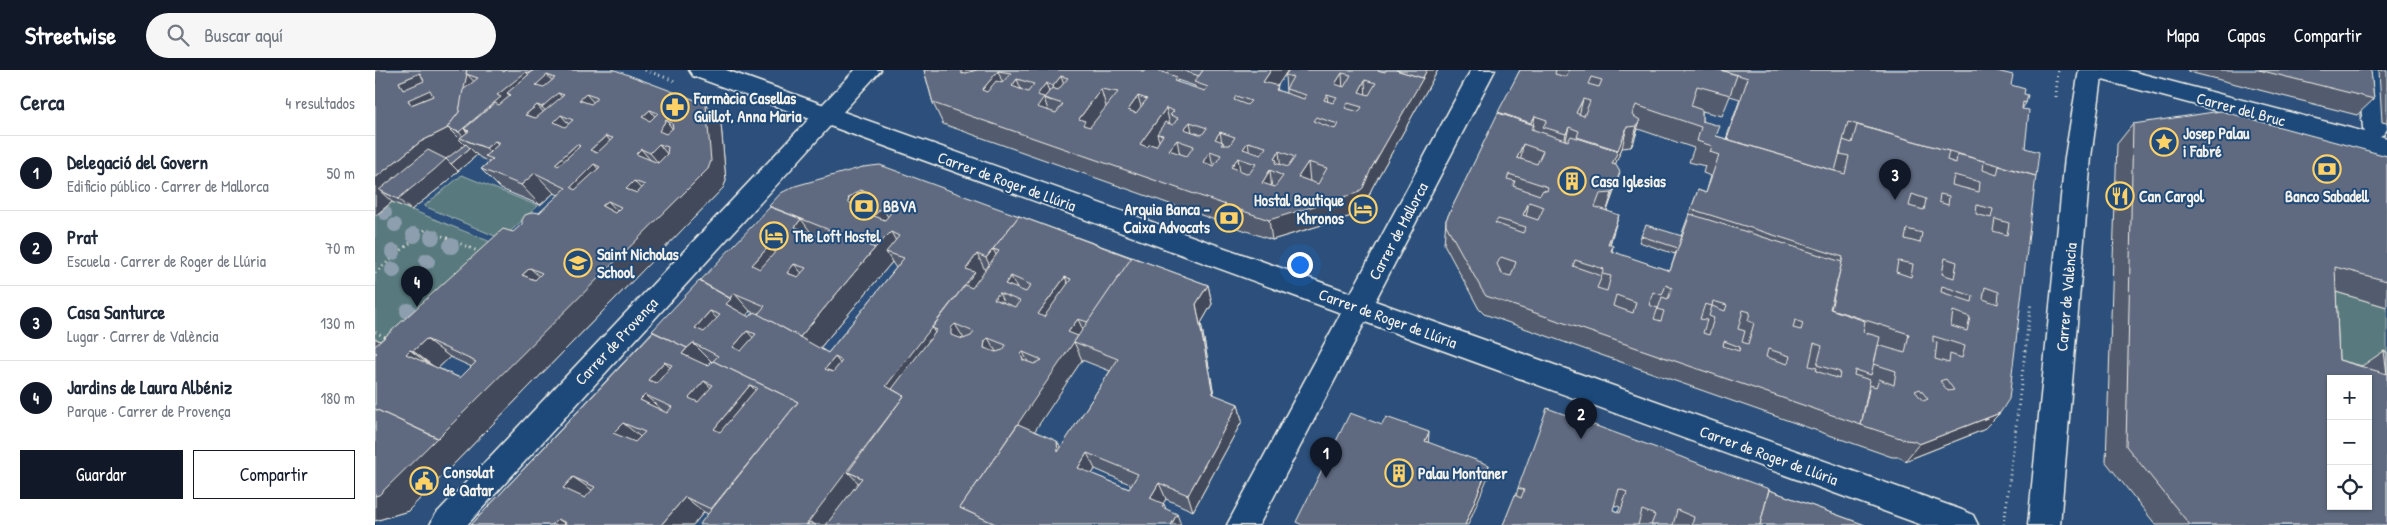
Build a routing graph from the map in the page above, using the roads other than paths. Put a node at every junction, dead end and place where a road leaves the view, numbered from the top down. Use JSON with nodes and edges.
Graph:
{"nodes":[{"id":1,"x":701,"y":70,"type":"edge"},
{"id":2,"x":869,"y":70,"type":"edge"},
{"id":3,"x":1483,"y":70,"type":"edge"},
{"id":4,"x":2091,"y":70,"type":"edge"},
{"id":5,"x":2095,"y":70,"type":"edge"},
{"id":6,"x":2371,"y":70,"type":"edge"},
{"id":7,"x":825,"y":115,"type":"junction"},
{"id":8,"x":2381,"y":137,"type":"edge"},
{"id":9,"x":1357,"y":307,"type":"junction"},
{"id":10,"x":446,"y":525,"type":"edge"},
{"id":11,"x":1243,"y":525,"type":"edge"},
{"id":12,"x":1962,"y":525,"type":"edge"},
{"id":13,"x":2045,"y":525,"type":"edge"}],
"edges":[{"from":1,"to":7,"type":"main road","name":"Carrer de Roger de Llúria"},
{"from":2,"to":7,"type":"main road","name":"Carrer de Provença"},
{"from":3,"to":9,"type":"main road","name":"Carrer de Mallorca"},
{"from":4,"to":13,"type":"main road","name":"Carrer de València"},
{"from":5,"to":8,"type":"main road","name":"Carrer del Bruc"},
{"from":6,"to":8,"type":"main road"},
{"from":7,"to":9,"type":"main road","name":"Carrer de Roger de Llúria"},
{"from":7,"to":10,"type":"main road","name":"Carrer de Provença"},
{"from":9,"to":11,"type":"main road","name":"Carrer de Mallorca"},
{"from":9,"to":12,"type":"main road","name":"Carrer de Roger de Llúria"}]}
